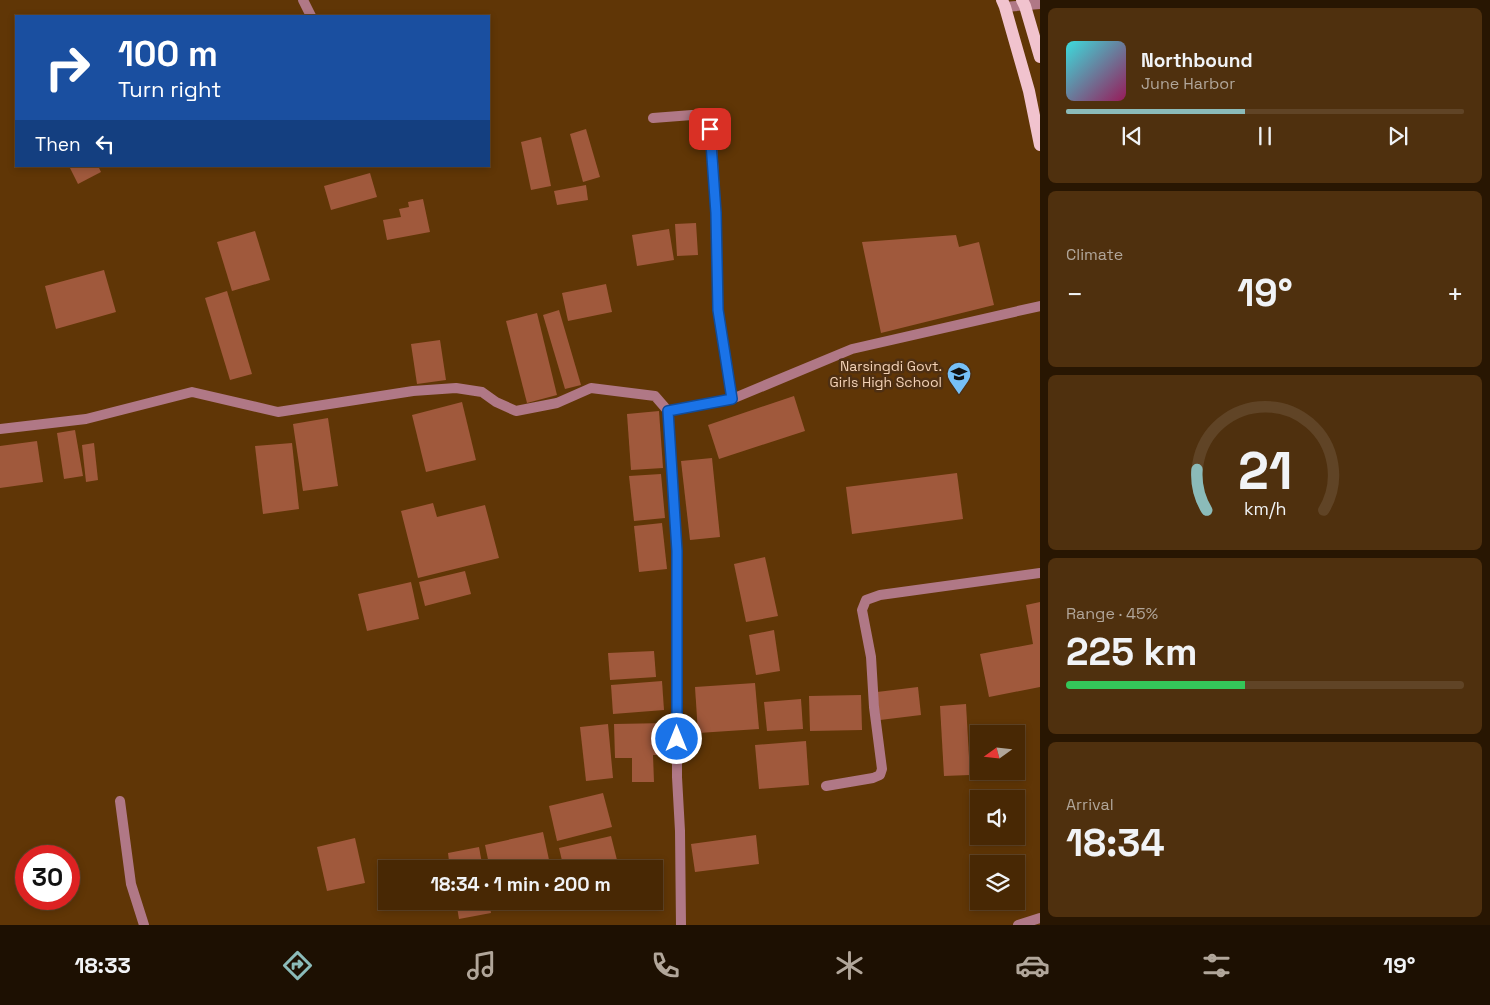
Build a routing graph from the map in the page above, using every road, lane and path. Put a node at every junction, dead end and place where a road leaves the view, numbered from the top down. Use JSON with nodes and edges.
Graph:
{"nodes":[{"id":1,"x":303,"y":0,"type":"edge"},
{"id":2,"x":1023,"y":3,"type":"edge"},
{"id":3,"x":1004,"y":4,"type":"edge"},
{"id":4,"x":1040,"y":4,"type":"edge"},
{"id":5,"x":310,"y":15,"type":"edge"},
{"id":6,"x":1040,"y":57,"type":"edge"},
{"id":7,"x":653,"y":118,"type":"dead end"},
{"id":8,"x":1040,"y":146,"type":"edge"},
{"id":9,"x":1040,"y":306,"type":"edge"},
{"id":10,"x":732,"y":399,"type":"junction"},
{"id":11,"x":668,"y":411,"type":"junction"},
{"id":12,"x":0,"y":429,"type":"edge"},
{"id":13,"x":1040,"y":573,"type":"edge"},
{"id":14,"x":826,"y":786,"type":"dead end"},
{"id":15,"x":120,"y":801,"type":"dead end"},
{"id":16,"x":1040,"y":918,"type":"edge"},
{"id":17,"x":144,"y":925,"type":"edge"},
{"id":18,"x":681,"y":925,"type":"edge"},
{"id":19,"x":1018,"y":925,"type":"edge"}],
"edges":[{"from":1,"to":5,"type":"street"},
{"from":2,"to":3,"type":"street"},
{"from":2,"to":4,"type":"street"},
{"from":2,"to":6,"type":"main road"},
{"from":3,"to":8,"type":"main road"},
{"from":7,"to":10,"type":"street"},
{"from":9,"to":10,"type":"street"},
{"from":10,"to":11,"type":"street"},
{"from":11,"to":12,"type":"street"},
{"from":11,"to":18,"type":"street"},
{"from":13,"to":14,"type":"street"},
{"from":15,"to":17,"type":"street"},
{"from":16,"to":19,"type":"street"}]}
